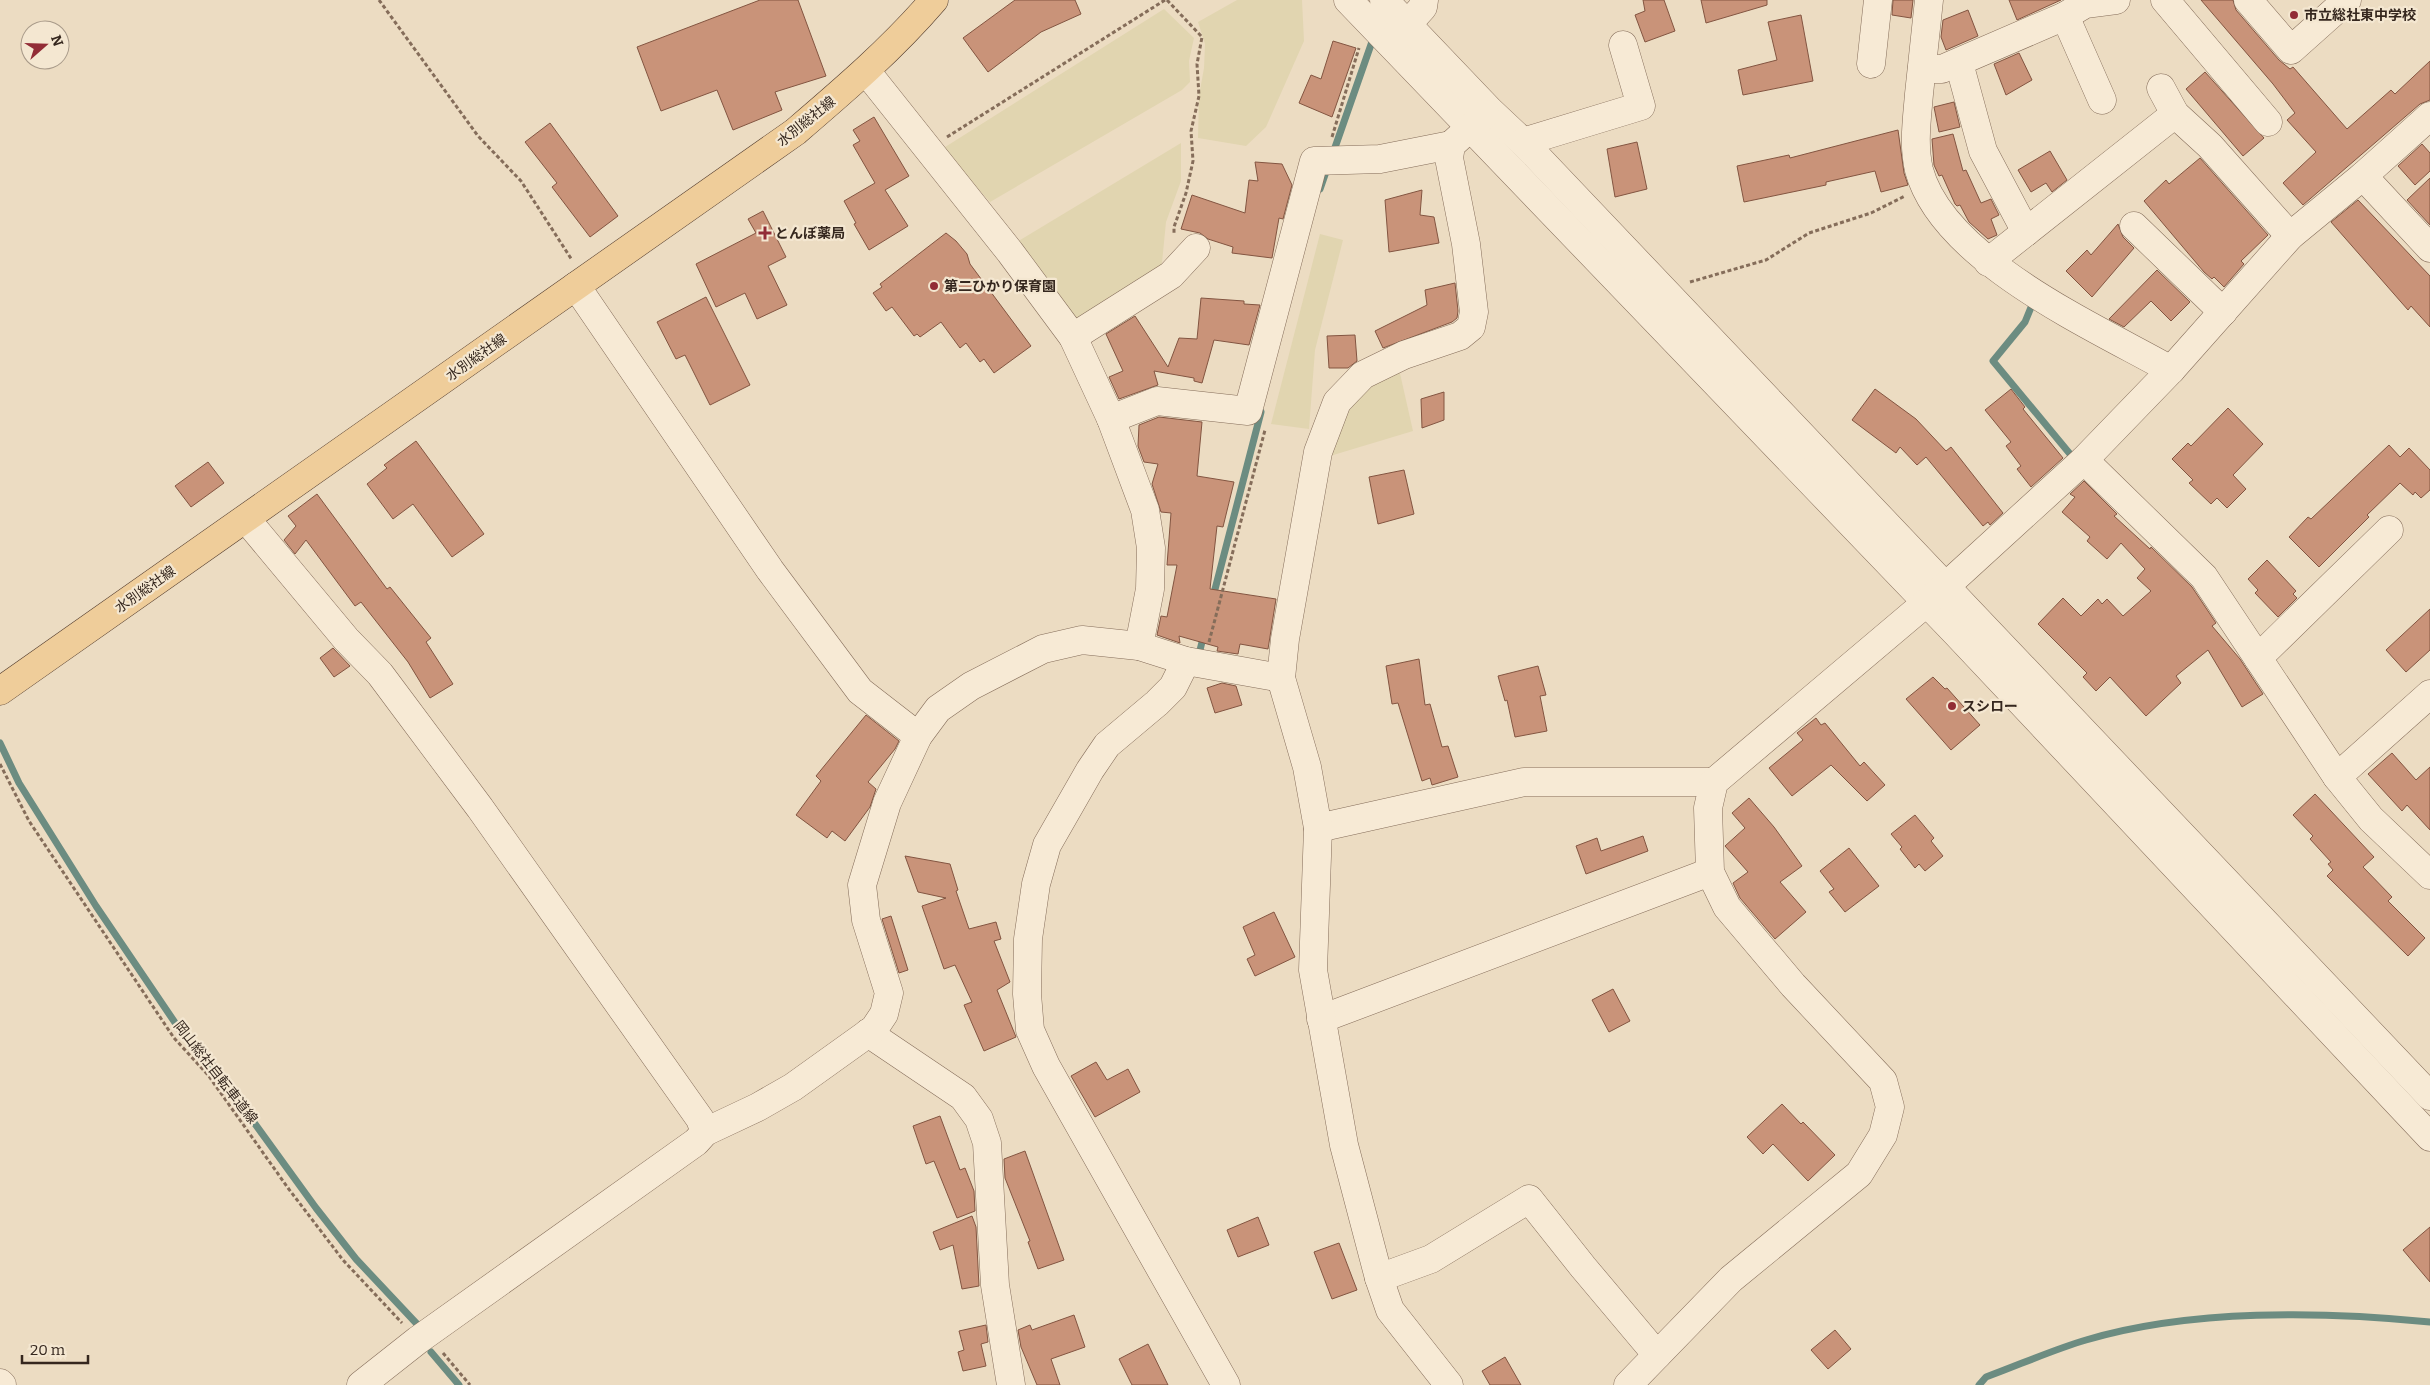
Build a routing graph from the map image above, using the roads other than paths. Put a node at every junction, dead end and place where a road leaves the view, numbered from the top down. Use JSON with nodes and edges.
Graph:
{"nodes":[{"id":1,"x":934,"y":0,"type":"edge"},
{"id":2,"x":1348,"y":0,"type":"edge"},
{"id":3,"x":1424,"y":0,"type":"edge"},
{"id":4,"x":1878,"y":0,"type":"edge"},
{"id":5,"x":1929,"y":0,"type":"edge"},
{"id":6,"x":2116,"y":0,"type":"edge"},
{"id":7,"x":2165,"y":0,"type":"edge"},
{"id":8,"x":2248,"y":0,"type":"edge"},
{"id":9,"x":2347,"y":0,"type":"edge"},
{"id":10,"x":915,"y":10,"type":"edge"},
{"id":11,"x":2065,"y":16,"type":"junction"},
{"id":12,"x":1384,"y":25,"type":"edge"},
{"id":13,"x":1622,"y":45,"type":"dead end"},
{"id":14,"x":1959,"y":63,"type":"junction"},
{"id":15,"x":1871,"y":64,"type":"dead end"},
{"id":16,"x":1922,"y":69,"type":"junction"},
{"id":17,"x":866,"y":71,"type":"junction"},
{"id":18,"x":2161,"y":88,"type":"dead end"},
{"id":19,"x":2102,"y":100,"type":"dead end"},
{"id":20,"x":2175,"y":114,"type":"junction"},
{"id":21,"x":2430,"y":116,"type":"edge"},
{"id":22,"x":1480,"y":118,"type":"junction"},
{"id":23,"x":2268,"y":122,"type":"dead end"},
{"id":24,"x":1523,"y":142,"type":"junction"},
{"id":25,"x":1451,"y":145,"type":"junction"},
{"id":26,"x":2363,"y":176,"type":"junction"},
{"id":27,"x":2134,"y":226,"type":"dead end"},
{"id":28,"x":2026,"y":232,"type":"junction"},
{"id":29,"x":2290,"y":236,"type":"junction"},
{"id":30,"x":1184,"y":242,"type":"road end"},
{"id":31,"x":2430,"y":248,"type":"edge"},
{"id":32,"x":1988,"y":262,"type":"junction"},
{"id":33,"x":580,"y":283,"type":"junction"},
{"id":34,"x":2223,"y":312,"type":"junction"},
{"id":35,"x":1073,"y":337,"type":"junction"},
{"id":36,"x":2171,"y":370,"type":"junction"},
{"id":37,"x":1111,"y":419,"type":"junction"},
{"id":38,"x":2081,"y":463,"type":"junction"},
{"id":39,"x":246,"y":519,"type":"junction"},
{"id":40,"x":2389,"y":530,"type":"dead end"},
{"id":41,"x":1936,"y":594,"type":"junction"},
{"id":42,"x":1139,"y":646,"type":"junction"},
{"id":43,"x":2263,"y":653,"type":"junction"},
{"id":44,"x":1193,"y":662,"type":"junction"},
{"id":45,"x":1281,"y":678,"type":"junction"},
{"id":46,"x":0,"y":691,"type":"edge"},
{"id":47,"x":2430,"y":694,"type":"edge"},
{"id":48,"x":918,"y":736,"type":"junction"},
{"id":49,"x":2337,"y":777,"type":"junction"},
{"id":50,"x":1714,"y":782,"type":"junction"},
{"id":51,"x":1318,"y":828,"type":"junction"},
{"id":52,"x":1710,"y":872,"type":"junction"},
{"id":53,"x":2430,"y":875,"type":"edge"},
{"id":54,"x":1321,"y":1020,"type":"junction"},
{"id":55,"x":868,"y":1033,"type":"junction"},
{"id":56,"x":2430,"y":1096,"type":"edge"},
{"id":57,"x":705,"y":1132,"type":"junction"},
{"id":58,"x":2430,"y":1137,"type":"edge"},
{"id":59,"x":1379,"y":1278,"type":"junction"},
{"id":60,"x":1657,"y":1355,"type":"junction"},
{"id":61,"x":1639,"y":1382,"type":"edge"},
{"id":62,"x":361,"y":1385,"type":"edge"},
{"id":63,"x":1011,"y":1385,"type":"edge"},
{"id":64,"x":1226,"y":1385,"type":"edge"},
{"id":65,"x":1449,"y":1385,"type":"edge"}],
"edges":[{"from":1,"to":10,"type":"main road","name":"水別総社線"},
{"from":2,"to":12,"type":"street"},
{"from":3,"to":12,"type":"street"},
{"from":4,"to":15,"type":"street"},
{"from":5,"to":16,"type":"street"},
{"from":6,"to":11,"type":"street"},
{"from":7,"to":23,"type":"street"},
{"from":8,"to":9,"type":"street"},
{"from":10,"to":17,"type":"main road","name":"水別総社線"},
{"from":11,"to":14,"type":"street"},
{"from":11,"to":19,"type":"street"},
{"from":12,"to":22,"type":"street"},
{"from":13,"to":24,"type":"street"},
{"from":14,"to":16,"type":"street"},
{"from":14,"to":28,"type":"street"},
{"from":16,"to":32,"type":"street"},
{"from":17,"to":33,"type":"main road","name":"水別総社線"},
{"from":17,"to":35,"type":"street"},
{"from":18,"to":20,"type":"street"},
{"from":20,"to":28,"type":"street"},
{"from":20,"to":29,"type":"street"},
{"from":21,"to":26,"type":"street"},
{"from":22,"to":24,"type":"street"},
{"from":22,"to":25,"type":"street"},
{"from":22,"to":41,"type":"street"},
{"from":24,"to":41,"type":"street"},
{"from":25,"to":37,"type":"street"},
{"from":25,"to":45,"type":"street"},
{"from":26,"to":29,"type":"street"},
{"from":26,"to":31,"type":"street"},
{"from":27,"to":34,"type":"street"},
{"from":28,"to":32,"type":"street"},
{"from":29,"to":34,"type":"street"},
{"from":30,"to":35,"type":"street"},
{"from":32,"to":36,"type":"street"},
{"from":33,"to":39,"type":"main road","name":"水別総社線"},
{"from":33,"to":48,"type":"street"},
{"from":34,"to":36,"type":"street"},
{"from":35,"to":37,"type":"street"},
{"from":36,"to":38,"type":"street"},
{"from":37,"to":42,"type":"street"},
{"from":38,"to":41,"type":"street"},
{"from":38,"to":43,"type":"street"},
{"from":39,"to":46,"type":"main road","name":"水別総社線"},
{"from":39,"to":57,"type":"street"},
{"from":40,"to":43,"type":"street"},
{"from":41,"to":50,"type":"street"},
{"from":41,"to":56,"type":"street"},
{"from":41,"to":58,"type":"street"},
{"from":42,"to":44,"type":"street"},
{"from":42,"to":48,"type":"street"},
{"from":43,"to":49,"type":"street"},
{"from":44,"to":45,"type":"street"},
{"from":44,"to":64,"type":"street"},
{"from":45,"to":51,"type":"street"},
{"from":47,"to":49,"type":"street"},
{"from":48,"to":55,"type":"street"},
{"from":49,"to":53,"type":"street"},
{"from":50,"to":51,"type":"street"},
{"from":50,"to":52,"type":"street"},
{"from":51,"to":54,"type":"street"},
{"from":52,"to":54,"type":"street"},
{"from":52,"to":60,"type":"street"},
{"from":54,"to":59,"type":"street"},
{"from":55,"to":57,"type":"street"},
{"from":55,"to":63,"type":"street"},
{"from":57,"to":62,"type":"street"},
{"from":59,"to":60,"type":"street"},
{"from":59,"to":65,"type":"street"},
{"from":60,"to":61,"type":"street"}]}
